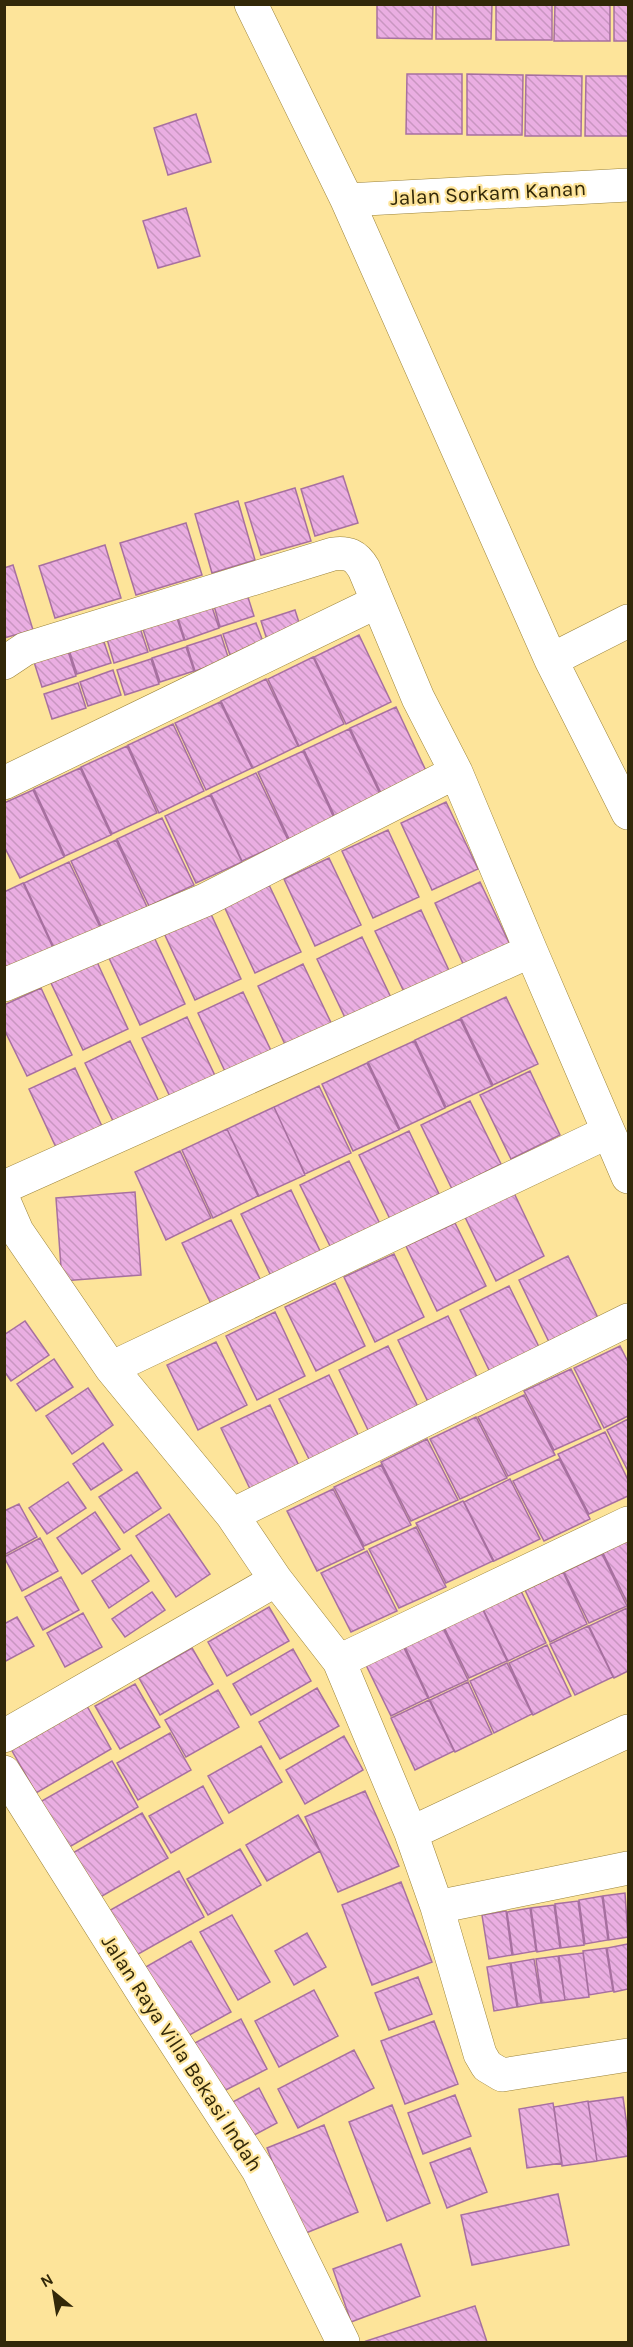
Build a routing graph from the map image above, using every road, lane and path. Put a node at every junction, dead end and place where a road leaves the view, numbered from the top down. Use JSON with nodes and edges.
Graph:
{"nodes":[{"id":1,"x":251,"y":4,"type":"edge"},
{"id":2,"x":628,"y":185,"type":"edge"},
{"id":3,"x":347,"y":200,"type":"junction"},
{"id":4,"x":377,"y":602,"type":"junction"},
{"id":5,"x":628,"y":621,"type":"edge"},
{"id":6,"x":551,"y":660,"type":"junction"},
{"id":7,"x":4,"y":663,"type":"edge"},
{"id":8,"x":456,"y":772,"type":"junction"},
{"id":9,"x":4,"y":783,"type":"edge"},
{"id":10,"x":628,"y":813,"type":"edge"},
{"id":11,"x":531,"y":951,"type":"junction"},
{"id":12,"x":4,"y":985,"type":"edge"},
{"id":13,"x":608,"y":1132,"type":"junction"},
{"id":14,"x":628,"y":1177,"type":"edge"},
{"id":15,"x":4,"y":1187,"type":"edge"},
{"id":16,"x":4,"y":1201,"type":"edge"},
{"id":17,"x":628,"y":1320,"type":"edge"},
{"id":18,"x":111,"y":1368,"type":"junction"},
{"id":19,"x":232,"y":1515,"type":"junction"},
{"id":20,"x":628,"y":1523,"type":"edge"},
{"id":21,"x":276,"y":1580,"type":"junction"},
{"id":22,"x":339,"y":1662,"type":"junction"},
{"id":23,"x":628,"y":1731,"type":"edge"},
{"id":24,"x":4,"y":1736,"type":"edge"},
{"id":25,"x":4,"y":1772,"type":"edge"},
{"id":26,"x":411,"y":1833,"type":"junction"},
{"id":27,"x":628,"y":1868,"type":"edge"},
{"id":28,"x":437,"y":1907,"type":"junction"},
{"id":29,"x":628,"y":2055,"type":"edge"},
{"id":30,"x":343,"y":2343,"type":"edge"}],
"edges":[{"from":1,"to":3,"type":"street"},
{"from":2,"to":3,"type":"street","name":"Jalan Sorkam Kanan"},
{"from":3,"to":6,"type":"street"},
{"from":4,"to":7,"type":"street"},
{"from":4,"to":8,"type":"street"},
{"from":4,"to":9,"type":"street"},
{"from":5,"to":6,"type":"street"},
{"from":6,"to":10,"type":"street"},
{"from":8,"to":11,"type":"street"},
{"from":8,"to":12,"type":"street"},
{"from":11,"to":13,"type":"street"},
{"from":11,"to":15,"type":"street"},
{"from":13,"to":14,"type":"street"},
{"from":13,"to":18,"type":"street"},
{"from":16,"to":18,"type":"street"},
{"from":17,"to":19,"type":"street"},
{"from":18,"to":19,"type":"street"},
{"from":19,"to":21,"type":"street"},
{"from":20,"to":22,"type":"street"},
{"from":21,"to":22,"type":"street"},
{"from":21,"to":24,"type":"street"},
{"from":22,"to":26,"type":"street"},
{"from":23,"to":26,"type":"street"},
{"from":25,"to":30,"type":"street","name":"Jalan Raya Villa Bekasi Indah"},
{"from":26,"to":28,"type":"street"},
{"from":27,"to":28,"type":"street"},
{"from":28,"to":29,"type":"street"}]}
